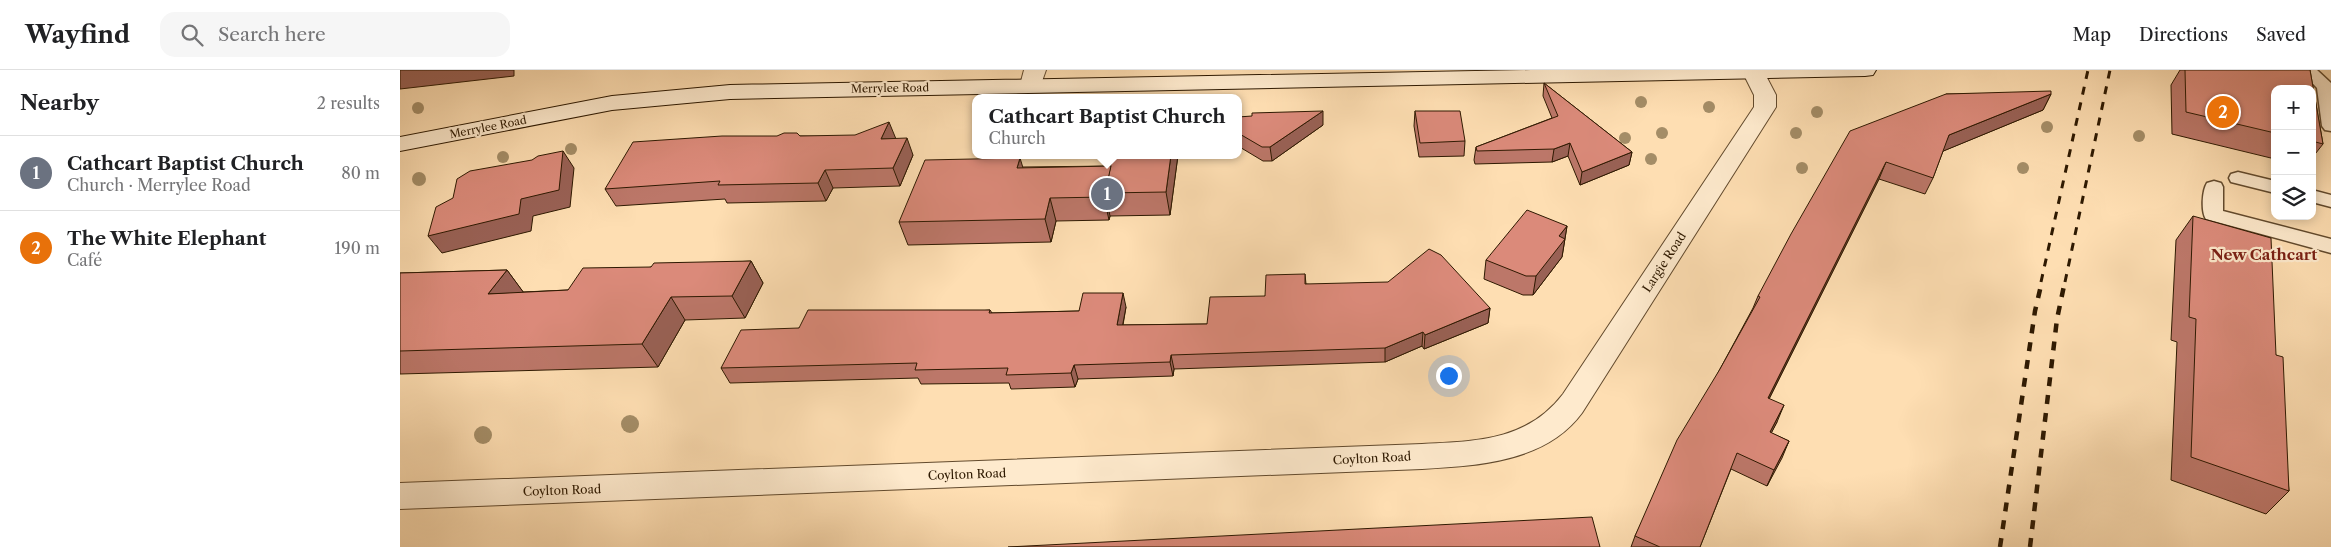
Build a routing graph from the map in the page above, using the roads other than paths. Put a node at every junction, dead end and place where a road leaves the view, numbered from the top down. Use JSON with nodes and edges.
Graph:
{"nodes":[{"id":1,"x":1834,"y":70,"type":"edge"},
{"id":2,"x":1865,"y":70,"type":"edge"},
{"id":3,"x":2308,"y":70,"type":"edge"},
{"id":4,"x":1754,"y":73,"type":"junction"},
{"id":5,"x":1033,"y":78,"type":"edge"},
{"id":6,"x":2331,"y":126,"type":"edge"},
{"id":7,"x":400,"y":144,"type":"edge"},
{"id":8,"x":2238,"y":178,"type":"dead end"},
{"id":9,"x":2271,"y":186,"type":"edge"},
{"id":10,"x":2214,"y":187,"type":"dead end"},
{"id":11,"x":2316,"y":197,"type":"edge"},
{"id":12,"x":2331,"y":200,"type":"edge"},
{"id":13,"x":2331,"y":246,"type":"edge"},
{"id":14,"x":1532,"y":438,"type":"joint"},
{"id":15,"x":400,"y":496,"type":"edge"}],
"edges":[{"from":1,"to":2,"type":"main road","name":"Merrylee Road"},
{"from":1,"to":4,"type":"main road","name":"Merrylee Road"},
{"from":3,"to":6,"type":"lane"},
{"from":4,"to":5,"type":"main road","name":"Merrylee Road"},
{"from":4,"to":14,"type":"main road","name":"Largie Road"},
{"from":5,"to":7,"type":"main road","name":"Merrylee Road"},
{"from":8,"to":9,"type":"lane"},
{"from":10,"to":13,"type":"lane"},
{"from":11,"to":12,"type":"lane"},
{"from":14,"to":15,"type":"main road","name":"Coylton Road"}]}
